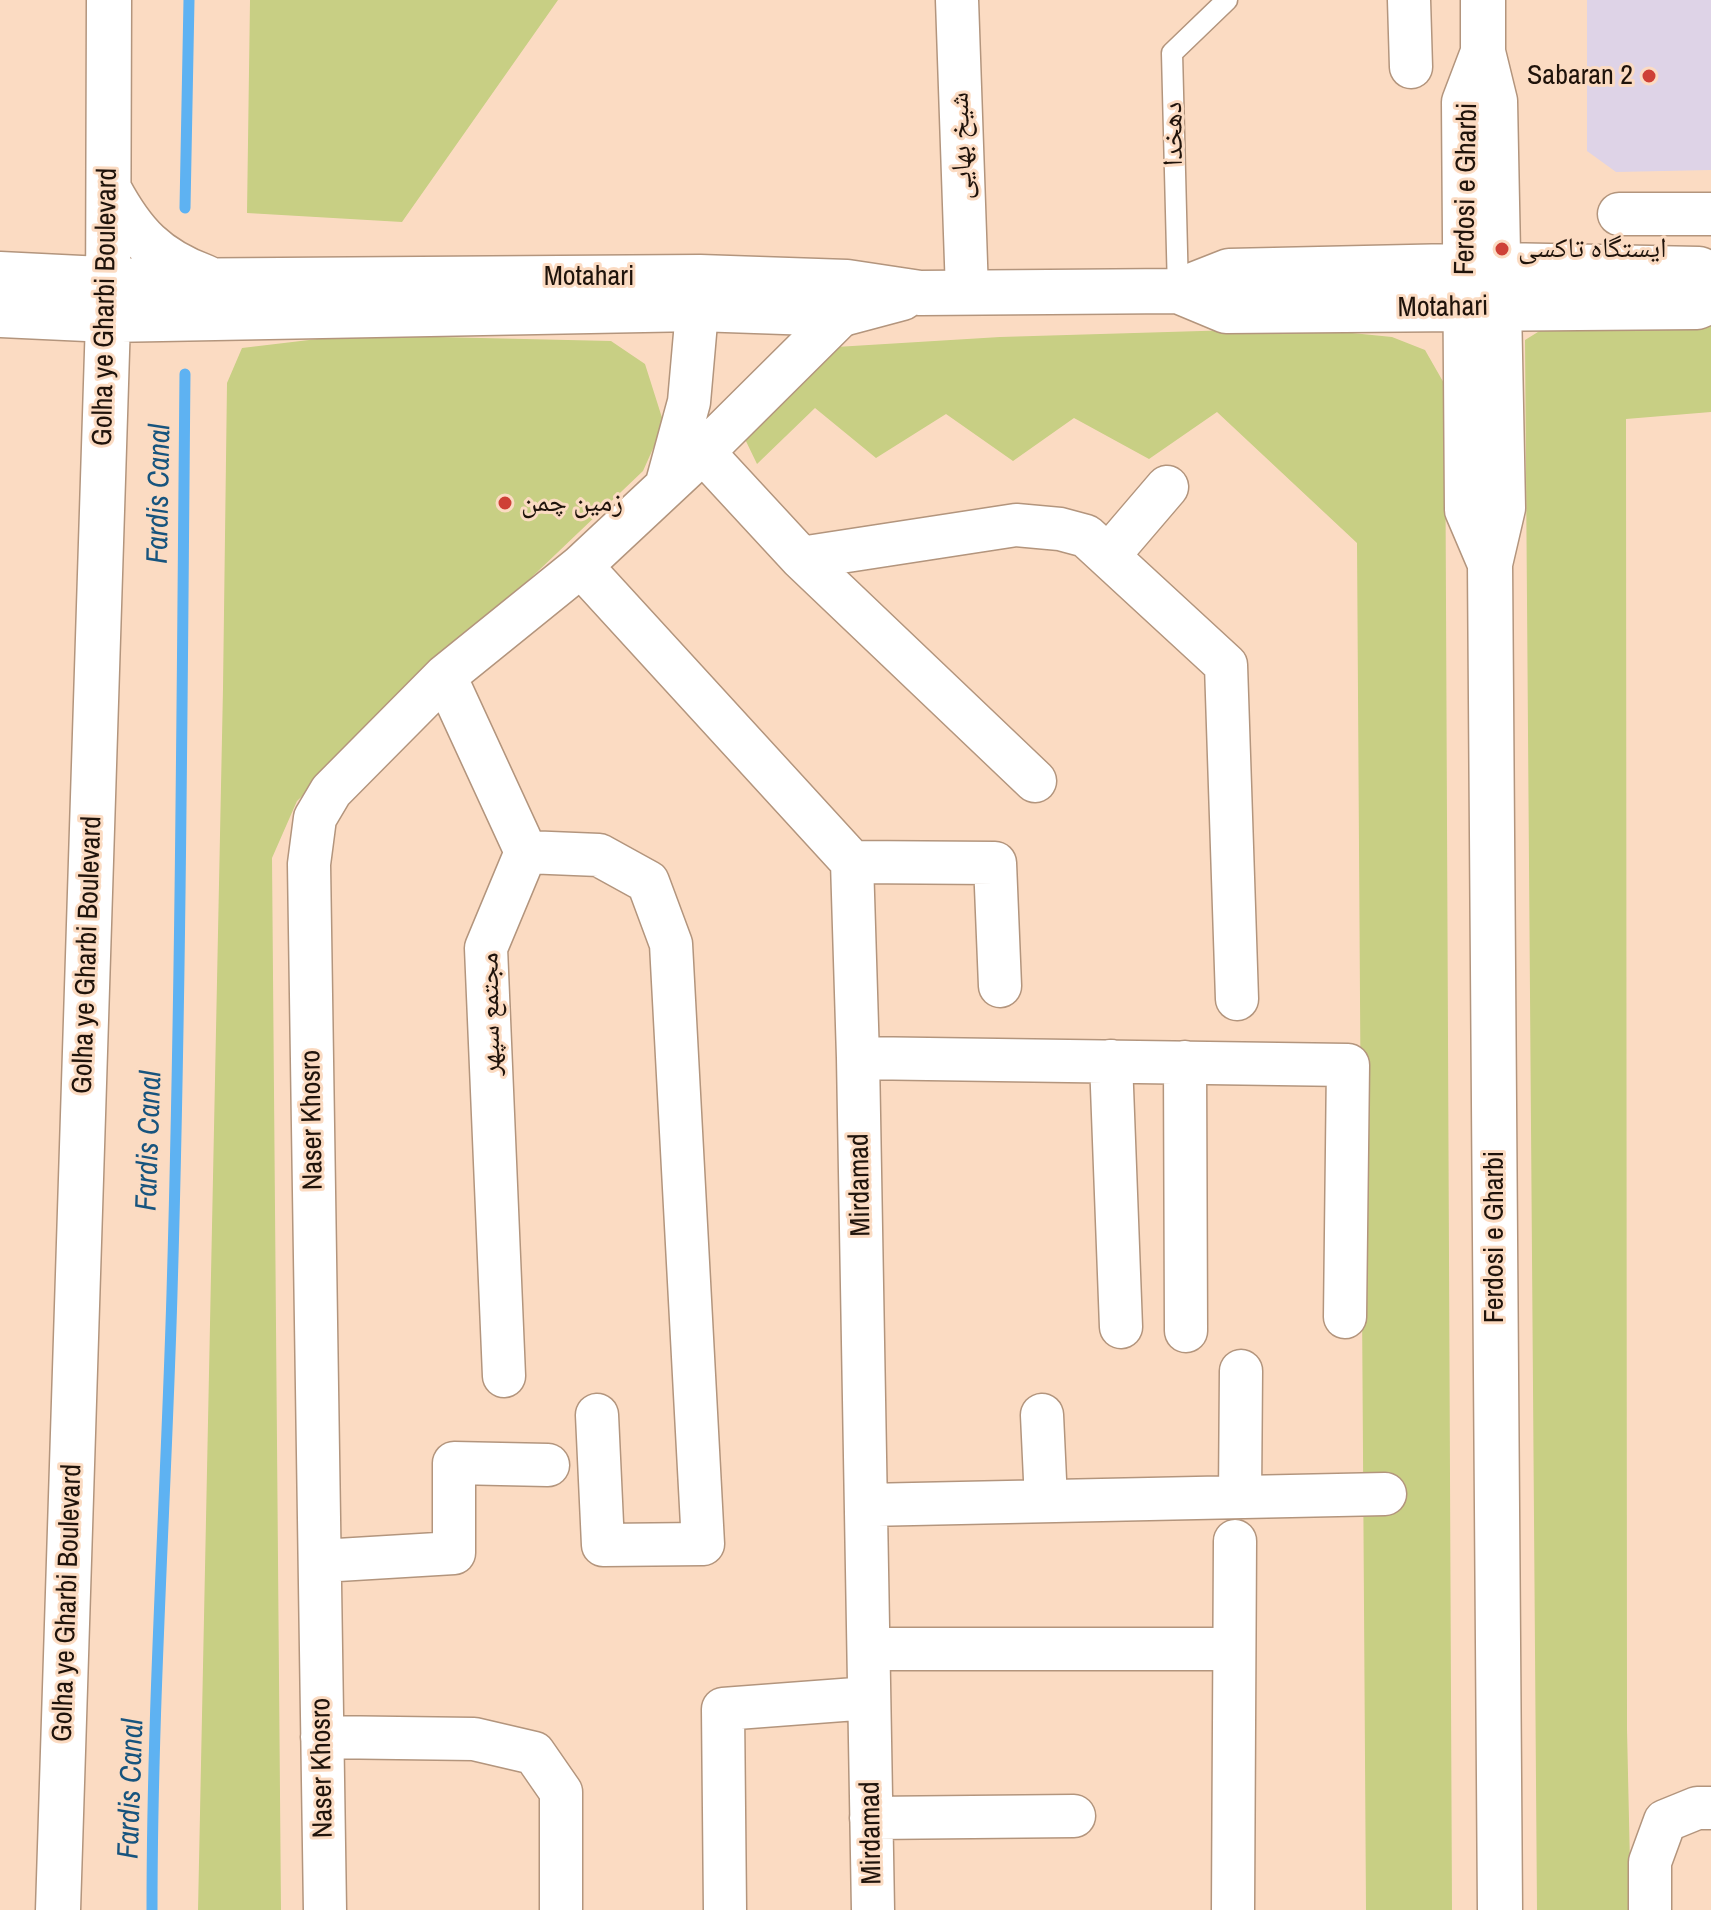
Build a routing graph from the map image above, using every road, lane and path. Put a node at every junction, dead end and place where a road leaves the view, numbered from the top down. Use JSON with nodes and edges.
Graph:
{"nodes":[{"id":1,"x":109,"y":0,"type":"edge"},
{"id":2,"x":957,"y":0,"type":"edge"},
{"id":3,"x":1227,"y":0,"type":"edge"},
{"id":4,"x":1409,"y":0,"type":"edge"},
{"id":5,"x":1483,"y":0,"type":"edge"},
{"id":6,"x":1411,"y":67,"type":"dead end"},
{"id":7,"x":109,"y":189,"type":"junction"},
{"id":8,"x":1619,"y":214,"type":"dead end"},
{"id":9,"x":1711,"y":214,"type":"edge"},
{"id":10,"x":0,"y":274,"type":"edge"},
{"id":11,"x":1711,"y":274,"type":"edge"},
{"id":12,"x":214,"y":280,"type":"junction"},
{"id":13,"x":1483,"y":287,"type":"junction"},
{"id":14,"x":1178,"y":291,"type":"junction"},
{"id":15,"x":967,"y":292,"type":"junction"},
{"id":16,"x":699,"y":293,"type":"junction"},
{"id":17,"x":844,"y":298,"type":"junction"},
{"id":18,"x":108,"y":300,"type":"junction"},
{"id":19,"x":1711,"y":301,"type":"edge"},
{"id":20,"x":0,"y":315,"type":"edge"},
{"id":21,"x":703,"y":452,"type":"junction"},
{"id":22,"x":667,"y":484,"type":"junction"},
{"id":23,"x":1167,"y":487,"type":"dead end"},
{"id":24,"x":1108,"y":556,"type":"junction"},
{"id":25,"x":801,"y":558,"type":"junction"},
{"id":26,"x":581,"y":566,"type":"junction"},
{"id":27,"x":445,"y":676,"type":"junction"},
{"id":28,"x":1035,"y":781,"type":"dead end"},
{"id":29,"x":526,"y":852,"type":"junction"},
{"id":30,"x":852,"y":862,"type":"junction"},
{"id":31,"x":1000,"y":986,"type":"dead end"},
{"id":32,"x":1237,"y":999,"type":"dead end"},
{"id":33,"x":858,"y":1058,"type":"junction"},
{"id":34,"x":1111,"y":1061,"type":"junction"},
{"id":35,"x":1185,"y":1062,"type":"junction"},
{"id":36,"x":1345,"y":1317,"type":"dead end"},
{"id":37,"x":1121,"y":1327,"type":"dead end"},
{"id":38,"x":1186,"y":1331,"type":"dead end"},
{"id":39,"x":1241,"y":1371,"type":"dead end"},
{"id":40,"x":504,"y":1376,"type":"dead end"},
{"id":41,"x":597,"y":1415,"type":"dead end"},
{"id":42,"x":1042,"y":1415,"type":"dead end"},
{"id":43,"x":548,"y":1465,"type":"dead end"},
{"id":44,"x":1385,"y":1494,"type":"dead end"},
{"id":45,"x":1240,"y":1497,"type":"junction"},
{"id":46,"x":1046,"y":1501,"type":"junction"},
{"id":47,"x":866,"y":1505,"type":"junction"},
{"id":48,"x":1235,"y":1541,"type":"dead end"},
{"id":49,"x":321,"y":1561,"type":"junction"},
{"id":50,"x":869,"y":1649,"type":"junction"},
{"id":51,"x":1234,"y":1649,"type":"junction"},
{"id":52,"x":869,"y":1698,"type":"junction"},
{"id":53,"x":322,"y":1737,"type":"junction"},
{"id":54,"x":1711,"y":1808,"type":"edge"},
{"id":55,"x":1074,"y":1816,"type":"dead end"},
{"id":56,"x":871,"y":1818,"type":"junction"},
{"id":57,"x":58,"y":1910,"type":"edge"},
{"id":58,"x":325,"y":1910,"type":"edge"},
{"id":59,"x":561,"y":1910,"type":"edge"},
{"id":60,"x":725,"y":1910,"type":"edge"},
{"id":61,"x":873,"y":1910,"type":"edge"},
{"id":62,"x":1233,"y":1910,"type":"edge"},
{"id":63,"x":1500,"y":1910,"type":"edge"},
{"id":64,"x":1650,"y":1910,"type":"edge"}],
"edges":[{"from":1,"to":7,"type":"main road","name":"Golha ye Gharbi Boulevard"},
{"from":2,"to":15,"type":"street","name":"شیخ بهایی"},
{"from":3,"to":14,"type":"lane","name":"دهخدا"},
{"from":4,"to":6,"type":"street"},
{"from":5,"to":13,"type":"main road","name":"Ferdosi e Gharbi"},
{"from":7,"to":12,"type":"main road"},
{"from":7,"to":18,"type":"main road","name":"Golha ye Gharbi Boulevard"},
{"from":8,"to":9,"type":"street"},
{"from":10,"to":18,"type":"main road","name":"Motahari"},
{"from":11,"to":13,"type":"main road","name":"Motahari"},
{"from":12,"to":16,"type":"main road","name":"Motahari"},
{"from":12,"to":18,"type":"main road","name":"Motahari"},
{"from":13,"to":14,"type":"main road","name":"Motahari"},
{"from":13,"to":19,"type":"main road","name":"Motahari"},
{"from":13,"to":63,"type":"main road","name":"Ferdosi e Gharbi"},
{"from":14,"to":15,"type":"main road","name":"Motahari"},
{"from":15,"to":17,"type":"main road","name":"Motahari"},
{"from":16,"to":17,"type":"main road","name":"Motahari"},
{"from":16,"to":18,"type":"main road"},
{"from":16,"to":22,"type":"street"},
{"from":17,"to":21,"type":"street","name":"Naser Khosro"},
{"from":18,"to":20,"type":"main road"},
{"from":18,"to":57,"type":"main road","name":"Golha ye Gharbi Boulevard"},
{"from":21,"to":22,"type":"street","name":"Naser Khosro"},
{"from":21,"to":25,"type":"street"},
{"from":22,"to":26,"type":"street","name":"Naser Khosro"},
{"from":23,"to":24,"type":"street"},
{"from":24,"to":25,"type":"street"},
{"from":24,"to":32,"type":"street"},
{"from":25,"to":28,"type":"street"},
{"from":26,"to":27,"type":"street","name":"Naser Khosro"},
{"from":26,"to":30,"type":"street"},
{"from":27,"to":29,"type":"street"},
{"from":27,"to":49,"type":"street","name":"Naser Khosro"},
{"from":29,"to":40,"type":"street","name":"مجتمع سپهر"},
{"from":29,"to":41,"type":"street"},
{"from":30,"to":31,"type":"street"},
{"from":30,"to":33,"type":"street","name":"Mirdamad"},
{"from":33,"to":34,"type":"street"},
{"from":33,"to":47,"type":"street","name":"Mirdamad"},
{"from":34,"to":35,"type":"street"},
{"from":34,"to":37,"type":"street"},
{"from":35,"to":36,"type":"street"},
{"from":35,"to":38,"type":"street"},
{"from":39,"to":45,"type":"street"},
{"from":42,"to":46,"type":"street"},
{"from":43,"to":49,"type":"street"},
{"from":44,"to":45,"type":"street"},
{"from":45,"to":46,"type":"street"},
{"from":46,"to":47,"type":"street"},
{"from":47,"to":50,"type":"street","name":"Mirdamad"},
{"from":48,"to":51,"type":"street"},
{"from":49,"to":53,"type":"street","name":"Naser Khosro"},
{"from":50,"to":51,"type":"street"},
{"from":50,"to":52,"type":"street","name":"Mirdamad"},
{"from":51,"to":62,"type":"street"},
{"from":52,"to":56,"type":"street","name":"Mirdamad"},
{"from":52,"to":60,"type":"street"},
{"from":53,"to":58,"type":"street","name":"Naser Khosro"},
{"from":53,"to":59,"type":"street"},
{"from":54,"to":64,"type":"street"},
{"from":55,"to":56,"type":"street"},
{"from":56,"to":61,"type":"street","name":"Mirdamad"}]}
